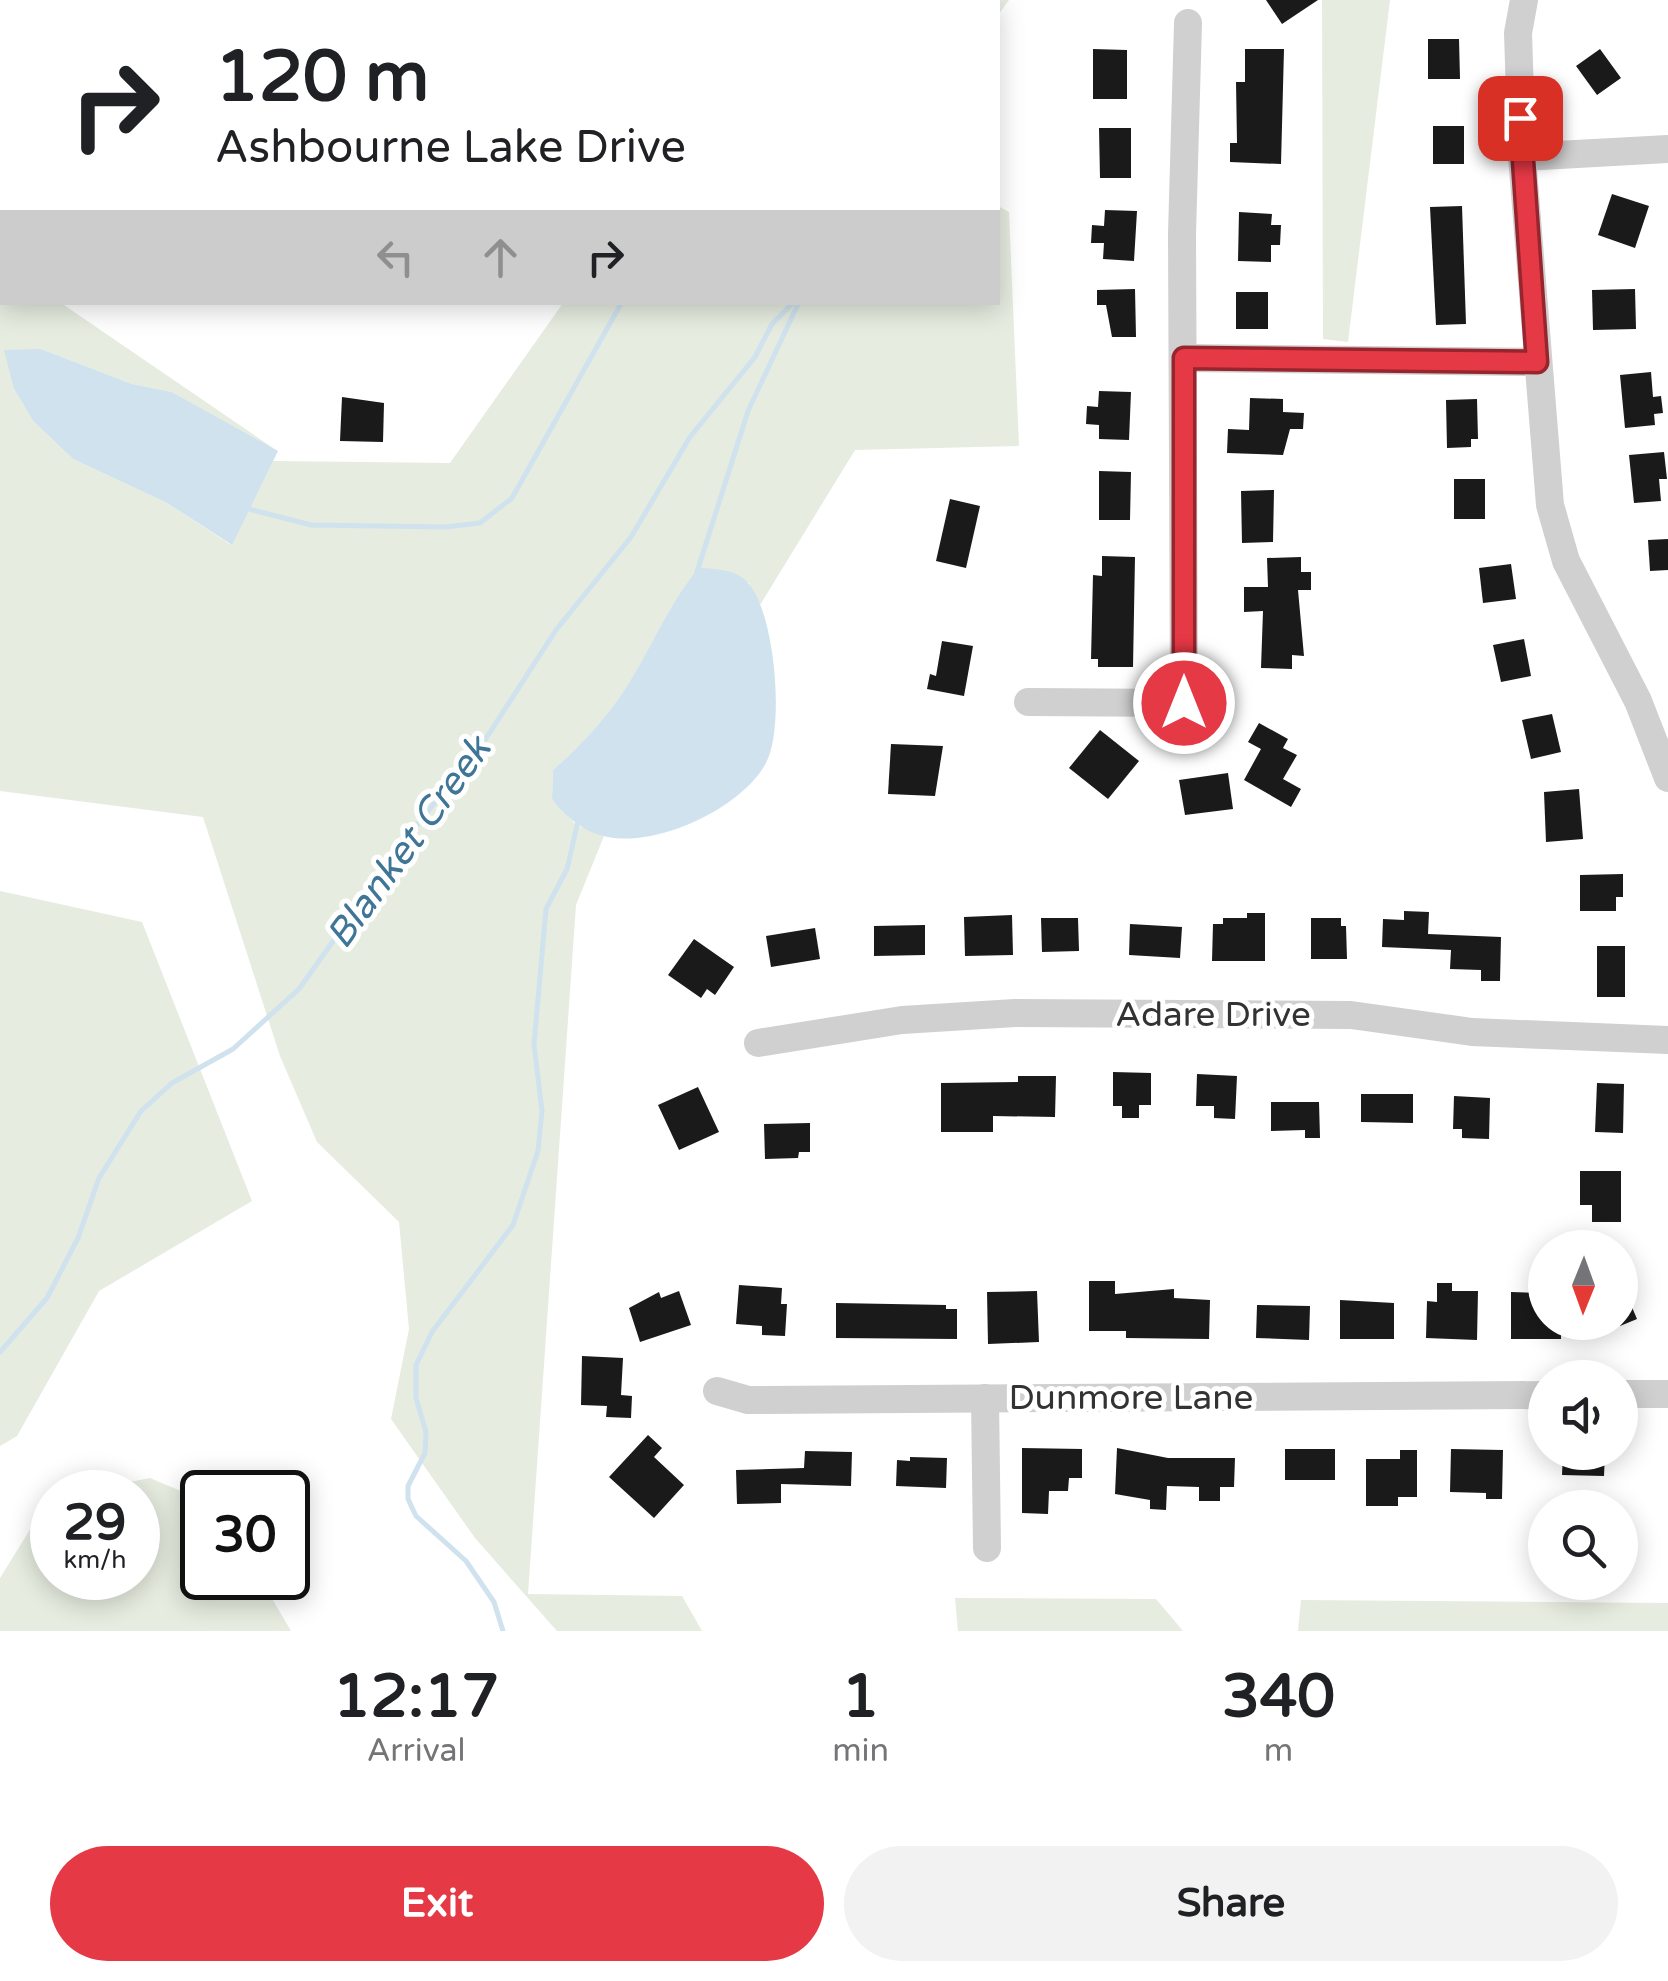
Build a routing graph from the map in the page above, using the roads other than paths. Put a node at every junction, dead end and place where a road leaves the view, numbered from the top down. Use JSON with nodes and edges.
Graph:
{"nodes":[{"id":1,"x":1524,"y":0,"type":"edge"},
{"id":2,"x":1188,"y":23,"type":"dead end"},
{"id":3,"x":1668,"y":149,"type":"edge"},
{"id":4,"x":1522,"y":157,"type":"junction"},
{"id":5,"x":1184,"y":358,"type":"junction"},
{"id":6,"x":1537,"y":362,"type":"junction"},
{"id":7,"x":1028,"y":702,"type":"dead end"},
{"id":8,"x":1668,"y":778,"type":"edge"},
{"id":9,"x":1668,"y":1040,"type":"edge"},
{"id":10,"x":758,"y":1043,"type":"dead end"},
{"id":11,"x":717,"y":1391,"type":"dead end"},
{"id":12,"x":1638,"y":1394,"type":"edge"},
{"id":13,"x":1668,"y":1394,"type":"edge"},
{"id":14,"x":1528,"y":1395,"type":"edge"},
{"id":15,"x":986,"y":1398,"type":"junction"},
{"id":16,"x":986,"y":1548,"type":"dead end"}],
"edges":[{"from":1,"to":4,"type":"street"},
{"from":2,"to":5,"type":"street"},
{"from":3,"to":4,"type":"street"},
{"from":4,"to":6,"type":"street"},
{"from":5,"to":6,"type":"street"},
{"from":5,"to":7,"type":"street"},
{"from":6,"to":8,"type":"street"},
{"from":9,"to":10,"type":"street","name":"Adare Drive"},
{"from":11,"to":15,"type":"street","name":"Dunmore Lane"},
{"from":12,"to":13,"type":"street"},
{"from":14,"to":15,"type":"street","name":"Dunmore Lane"},
{"from":15,"to":16,"type":"street"}]}
